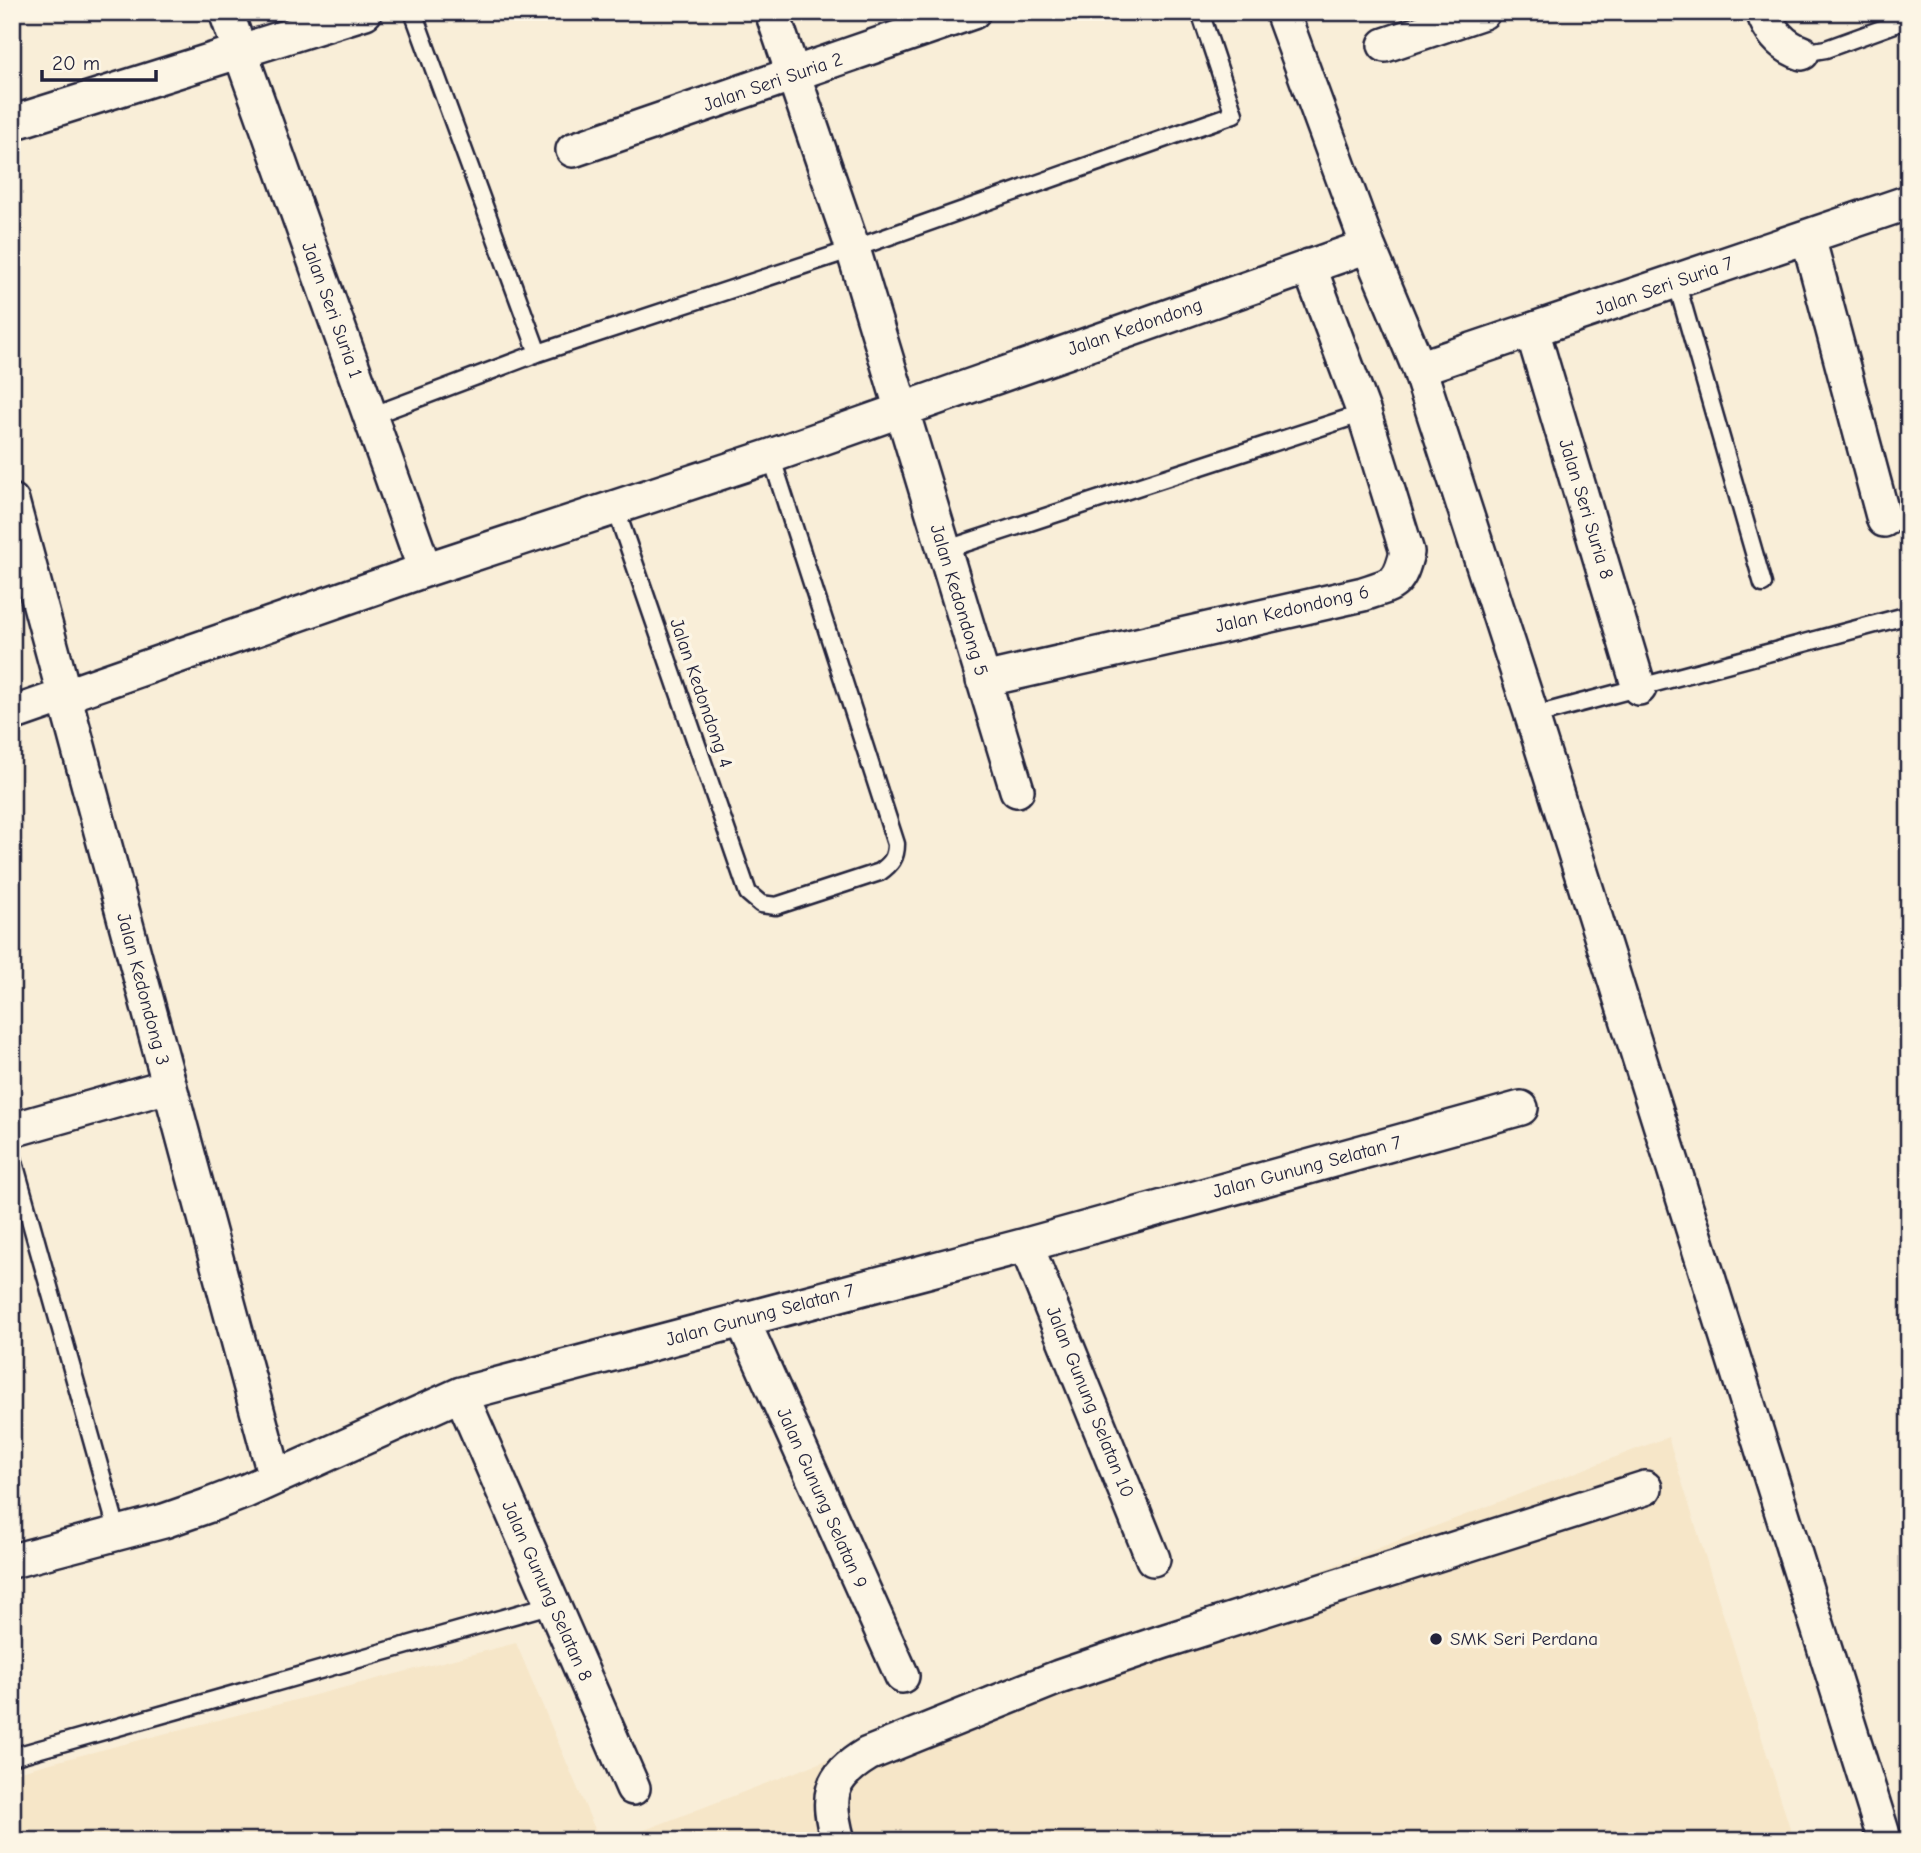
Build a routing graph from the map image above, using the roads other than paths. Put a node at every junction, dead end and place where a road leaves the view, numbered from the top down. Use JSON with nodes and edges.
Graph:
{"nodes":[{"id":1,"x":226,"y":12,"type":"edge"},
{"id":2,"x":365,"y":12,"type":"edge"},
{"id":3,"x":413,"y":12,"type":"edge"},
{"id":4,"x":772,"y":12,"type":"edge"},
{"id":5,"x":974,"y":12,"type":"edge"},
{"id":6,"x":1200,"y":12,"type":"edge"},
{"id":7,"x":1282,"y":12,"type":"edge"},
{"id":8,"x":1483,"y":12,"type":"edge"},
{"id":9,"x":1763,"y":12,"type":"edge"},
{"id":10,"x":1909,"y":19,"type":"edge"},
{"id":11,"x":1385,"y":45,"type":"dead end"},
{"id":12,"x":238,"y":51,"type":"junction"},
{"id":13,"x":1802,"y":53,"type":"joint"},
{"id":14,"x":795,"y":75,"type":"junction"},
{"id":15,"x":12,"y":123,"type":"edge"},
{"id":16,"x":573,"y":150,"type":"dead end"},
{"id":17,"x":1909,"y":202,"type":"edge"},
{"id":18,"x":1808,"y":237,"type":"junction"},
{"id":19,"x":1368,"y":246,"type":"junction"},
{"id":20,"x":853,"y":248,"type":"junction"},
{"id":21,"x":1309,"y":266,"type":"junction"},
{"id":22,"x":1676,"y":281,"type":"junction"},
{"id":23,"x":1532,"y":330,"type":"junction"},
{"id":24,"x":538,"y":353,"type":"junction"},
{"id":25,"x":1419,"y":368,"type":"junction"},
{"id":26,"x":901,"y":410,"type":"junction"},
{"id":27,"x":1364,"y":413,"type":"junction"},
{"id":28,"x":371,"y":416,"type":"junction"},
{"id":29,"x":771,"y":456,"type":"junction"},
{"id":30,"x":12,"y":501,"type":"edge"},
{"id":31,"x":615,"y":507,"type":"junction"},
{"id":32,"x":1884,"y":520,"type":"dead end"},
{"id":33,"x":944,"y":550,"type":"junction"},
{"id":34,"x":425,"y":570,"type":"junction"},
{"id":35,"x":1763,"y":584,"type":"dead end"},
{"id":36,"x":1909,"y":615,"type":"edge"},
{"id":37,"x":984,"y":680,"type":"junction"},
{"id":38,"x":1639,"y":688,"type":"junction"},
{"id":39,"x":64,"y":695,"type":"junction"},
{"id":40,"x":12,"y":714,"type":"edge"},
{"id":41,"x":1532,"y":716,"type":"junction"},
{"id":42,"x":1017,"y":790,"type":"dead end"},
{"id":43,"x":168,"y":1086,"type":"junction"},
{"id":44,"x":1521,"y":1108,"type":"dead end"},
{"id":45,"x":12,"y":1130,"type":"edge"},
{"id":46,"x":12,"y":1155,"type":"edge"},
{"id":47,"x":1026,"y":1245,"type":"junction"},
{"id":48,"x":743,"y":1319,"type":"junction"},
{"id":49,"x":461,"y":1394,"type":"junction"},
{"id":50,"x":275,"y":1477,"type":"junction"},
{"id":51,"x":1645,"y":1488,"type":"dead end"},
{"id":52,"x":118,"y":1533,"type":"junction"},
{"id":53,"x":1153,"y":1559,"type":"dead end"},
{"id":54,"x":12,"y":1561,"type":"edge"},
{"id":55,"x":553,"y":1604,"type":"junction"},
{"id":56,"x":902,"y":1676,"type":"dead end"},
{"id":57,"x":12,"y":1758,"type":"edge"},
{"id":58,"x":633,"y":1787,"type":"dead end"},
{"id":59,"x":838,"y":1841,"type":"edge"},
{"id":60,"x":1885,"y":1841,"type":"edge"}],
"edges":[{"from":1,"to":12,"type":"street","name":"Jalan Seri Suria 1"},
{"from":2,"to":12,"type":"street"},
{"from":3,"to":24,"type":"lane"},
{"from":4,"to":14,"type":"street","name":"Jalan Kedondong 5"},
{"from":5,"to":14,"type":"street","name":"Jalan Seri Suria 2"},
{"from":6,"to":20,"type":"lane"},
{"from":7,"to":19,"type":"street"},
{"from":8,"to":11,"type":"street"},
{"from":9,"to":13,"type":"street"},
{"from":10,"to":13,"type":"lane"},
{"from":12,"to":15,"type":"street"},
{"from":12,"to":28,"type":"street","name":"Jalan Seri Suria 1"},
{"from":14,"to":16,"type":"street","name":"Jalan Seri Suria 2"},
{"from":14,"to":20,"type":"street","name":"Jalan Kedondong 5"},
{"from":17,"to":18,"type":"street","name":"Jalan Seri Suria 7"},
{"from":18,"to":22,"type":"street","name":"Jalan Seri Suria 7"},
{"from":18,"to":32,"type":"street"},
{"from":19,"to":21,"type":"street","name":"Jalan Kedondong"},
{"from":19,"to":25,"type":"street"},
{"from":20,"to":24,"type":"lane"},
{"from":20,"to":26,"type":"street","name":"Jalan Kedondong 5"},
{"from":21,"to":26,"type":"street","name":"Jalan Kedondong"},
{"from":21,"to":27,"type":"street","name":"Jalan Kedondong 6"},
{"from":22,"to":23,"type":"street","name":"Jalan Seri Suria 7"},
{"from":22,"to":35,"type":"lane"},
{"from":23,"to":25,"type":"street","name":"Jalan Seri Suria 7"},
{"from":23,"to":38,"type":"street","name":"Jalan Seri Suria 8"},
{"from":24,"to":28,"type":"lane"},
{"from":25,"to":41,"type":"street"},
{"from":26,"to":29,"type":"street","name":"Jalan Kedondong"},
{"from":26,"to":33,"type":"street","name":"Jalan Kedondong 5"},
{"from":27,"to":33,"type":"lane"},
{"from":27,"to":37,"type":"street","name":"Jalan Kedondong 6"},
{"from":28,"to":34,"type":"street","name":"Jalan Seri Suria 1"},
{"from":29,"to":31,"type":"street","name":"Jalan Kedondong"},
{"from":29,"to":31,"type":"lane","name":"Jalan Kedondong 4"},
{"from":30,"to":39,"type":"street","name":"Jalan Kedondong 3"},
{"from":31,"to":34,"type":"street","name":"Jalan Kedondong"},
{"from":33,"to":37,"type":"street","name":"Jalan Kedondong 5"},
{"from":34,"to":39,"type":"street","name":"Jalan Kedondong"},
{"from":36,"to":38,"type":"lane"},
{"from":37,"to":42,"type":"street","name":"Jalan Kedondong 5"},
{"from":38,"to":41,"type":"lane"},
{"from":39,"to":40,"type":"street","name":"Jalan Kedondong"},
{"from":39,"to":43,"type":"street","name":"Jalan Kedondong 3"},
{"from":41,"to":60,"type":"street"},
{"from":43,"to":45,"type":"street"},
{"from":43,"to":50,"type":"street","name":"Jalan Kedondong 3"},
{"from":44,"to":47,"type":"street","name":"Jalan Gunung Selatan 7"},
{"from":46,"to":52,"type":"lane"},
{"from":47,"to":48,"type":"street","name":"Jalan Gunung Selatan 7"},
{"from":47,"to":53,"type":"street","name":"Jalan Gunung Selatan 10"},
{"from":48,"to":49,"type":"street","name":"Jalan Gunung Selatan 7"},
{"from":48,"to":56,"type":"street","name":"Jalan Gunung Selatan 9"},
{"from":49,"to":50,"type":"street","name":"Jalan Gunung Selatan 7"},
{"from":49,"to":55,"type":"street","name":"Jalan Gunung Selatan 8"},
{"from":50,"to":52,"type":"street","name":"Jalan Gunung Selatan 7"},
{"from":51,"to":59,"type":"street"},
{"from":52,"to":54,"type":"street","name":"Jalan Gunung Selatan 7"},
{"from":55,"to":57,"type":"lane"},
{"from":55,"to":58,"type":"street","name":"Jalan Gunung Selatan 8"}]}
